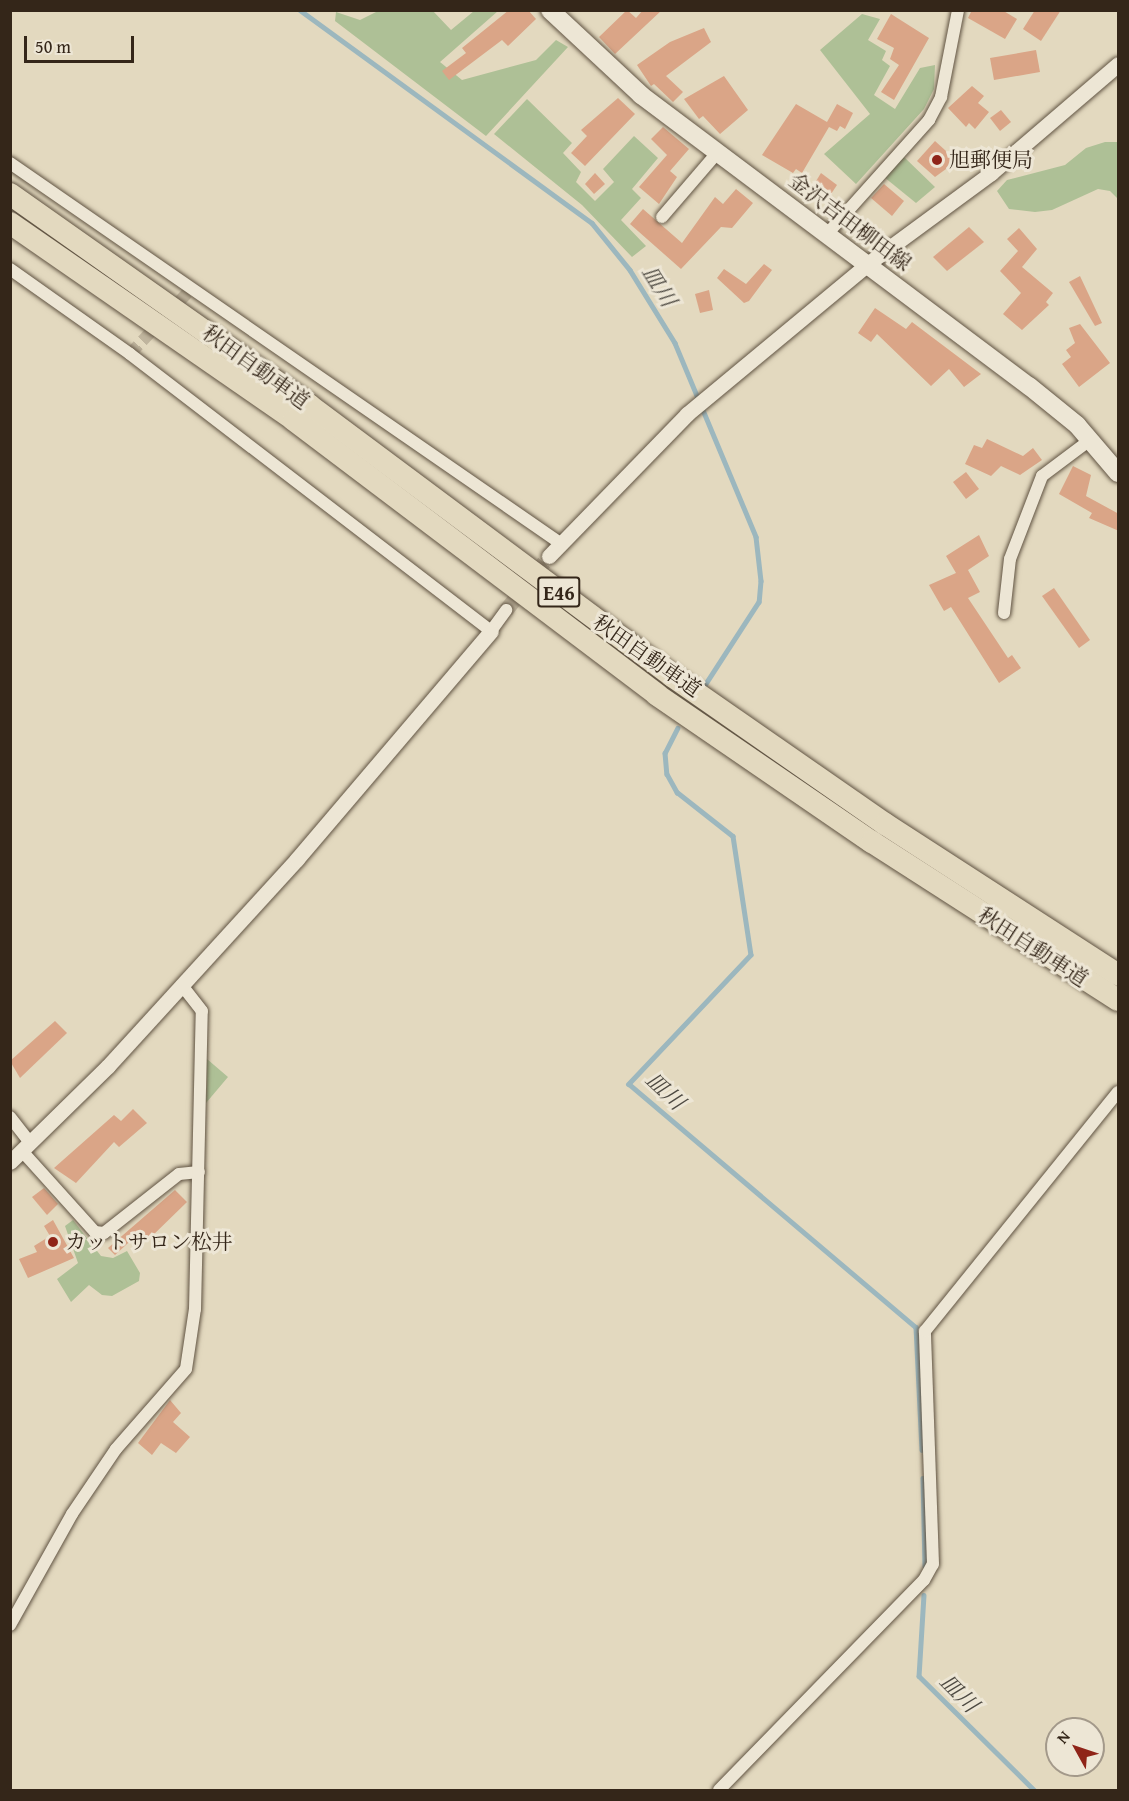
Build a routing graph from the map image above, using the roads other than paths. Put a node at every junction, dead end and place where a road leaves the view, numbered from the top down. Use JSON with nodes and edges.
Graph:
{"nodes":[{"id":1,"x":550,"y":10,"type":"edge"},
{"id":2,"x":958,"y":10,"type":"edge"},
{"id":3,"x":1119,"y":64,"type":"edge"},
{"id":4,"x":717,"y":153,"type":"junction"},
{"id":5,"x":10,"y":163,"type":"edge"},
{"id":6,"x":10,"y":194,"type":"edge"},
{"id":7,"x":662,"y":217,"type":"dead end"},
{"id":8,"x":10,"y":223,"type":"edge"},
{"id":9,"x":828,"y":233,"type":"junction"},
{"id":10,"x":870,"y":262,"type":"junction"},
{"id":11,"x":10,"y":269,"type":"edge"},
{"id":12,"x":1090,"y":440,"type":"junction"},
{"id":13,"x":1119,"y":473,"type":"edge"},
{"id":14,"x":560,"y":543,"type":"junction"},
{"id":15,"x":549,"y":556,"type":"tunnel mouth"},
{"id":16,"x":506,"y":610,"type":"tunnel mouth"},
{"id":17,"x":1004,"y":613,"type":"dead end"},
{"id":18,"x":490,"y":631,"type":"junction"},
{"id":19,"x":1119,"y":975,"type":"edge"},
{"id":20,"x":182,"y":985,"type":"junction"},
{"id":21,"x":1119,"y":1000,"type":"edge"},
{"id":22,"x":1119,"y":1092,"type":"edge"},
{"id":23,"x":10,"y":1117,"type":"edge"},
{"id":24,"x":26,"y":1147,"type":"junction"},
{"id":25,"x":10,"y":1162,"type":"edge"},
{"id":26,"x":199,"y":1172,"type":"junction"},
{"id":27,"x":10,"y":1625,"type":"edge"},
{"id":28,"x":718,"y":1791,"type":"edge"}],
"edges":[{"from":1,"to":4,"type":"main road","name":"金沢吉田柳田線"},
{"from":2,"to":9,"type":"street"},
{"from":3,"to":10,"type":"street"},
{"from":4,"to":7,"type":"street"},
{"from":4,"to":9,"type":"main road","name":"金沢吉田柳田線"},
{"from":5,"to":14,"type":"street"},
{"from":6,"to":19,"type":"highway","name":"秋田自動車道","number":"E46"},
{"from":8,"to":21,"type":"highway","name":"秋田自動車道","number":"E46"},
{"from":9,"to":10,"type":"main road","name":"金沢吉田柳田線"},
{"from":10,"to":12,"type":"main road","name":"金沢吉田柳田線"},
{"from":10,"to":14,"type":"street"},
{"from":11,"to":18,"type":"street"},
{"from":12,"to":13,"type":"main road","name":"金沢吉田柳田線"},
{"from":12,"to":17,"type":"street"},
{"from":14,"to":15,"type":"street"},
{"from":16,"to":18,"type":"street"},
{"from":18,"to":20,"type":"street"},
{"from":20,"to":24,"type":"street"},
{"from":20,"to":26,"type":"street"},
{"from":22,"to":28,"type":"street"},
{"from":23,"to":24,"type":"street"},
{"from":24,"to":25,"type":"street"},
{"from":24,"to":26,"type":"street"},
{"from":26,"to":27,"type":"street"}]}
